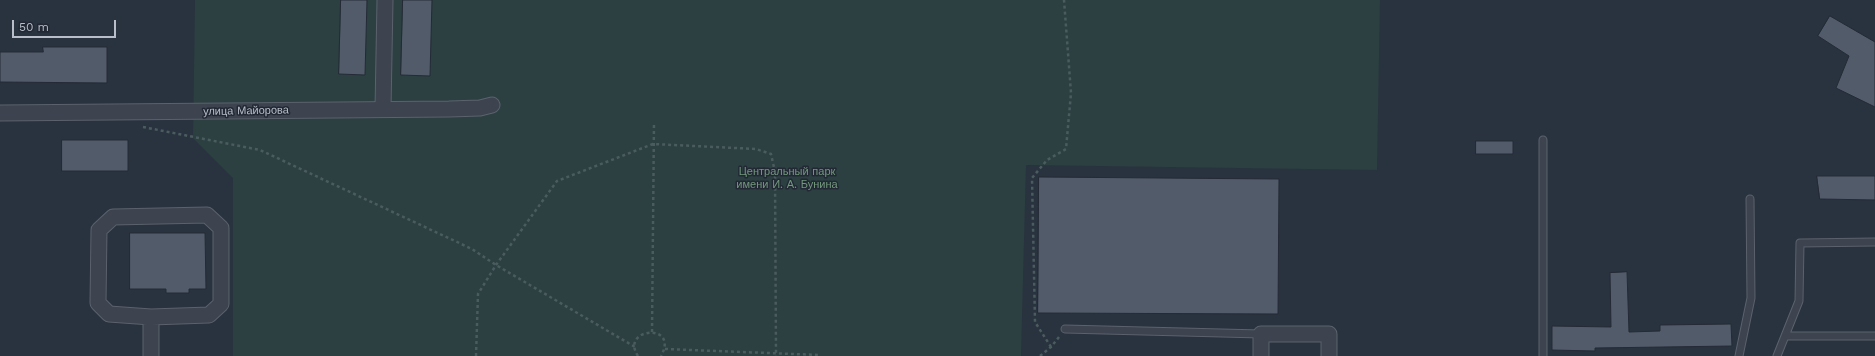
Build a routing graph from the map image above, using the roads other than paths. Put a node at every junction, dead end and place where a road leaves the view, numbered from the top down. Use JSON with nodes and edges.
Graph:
{"nodes":[{"id":1,"x":385,"y":0,"type":"edge"},
{"id":2,"x":492,"y":105,"type":"dead end"},
{"id":3,"x":383,"y":109,"type":"junction"},
{"id":4,"x":0,"y":112,"type":"edge"},
{"id":5,"x":1543,"y":140,"type":"dead end"},
{"id":6,"x":1750,"y":199,"type":"dead end"},
{"id":7,"x":1875,"y":242,"type":"edge"},
{"id":8,"x":151,"y":317,"type":"junction"},
{"id":9,"x":1065,"y":329,"type":"road end"},
{"id":10,"x":1261,"y":334,"type":"junction"},
{"id":11,"x":1785,"y":336,"type":"junction"},
{"id":12,"x":1875,"y":336,"type":"edge"},
{"id":13,"x":151,"y":356,"type":"edge"},
{"id":14,"x":1261,"y":356,"type":"edge"},
{"id":15,"x":1329,"y":356,"type":"edge"},
{"id":16,"x":1543,"y":356,"type":"edge"},
{"id":17,"x":1739,"y":356,"type":"edge"},
{"id":18,"x":1777,"y":356,"type":"edge"}],
"edges":[{"from":1,"to":3,"type":"street"},
{"from":2,"to":3,"type":"street","name":"улица Майорова"},
{"from":3,"to":4,"type":"street","name":"улица Майорова"},
{"from":5,"to":16,"type":"lane"},
{"from":6,"to":17,"type":"lane"},
{"from":7,"to":11,"type":"lane"},
{"from":8,"to":8,"type":"street"},
{"from":8,"to":13,"type":"street"},
{"from":9,"to":10,"type":"lane"},
{"from":10,"to":14,"type":"street"},
{"from":10,"to":15,"type":"street"},
{"from":11,"to":12,"type":"lane"},
{"from":11,"to":18,"type":"lane"}]}
